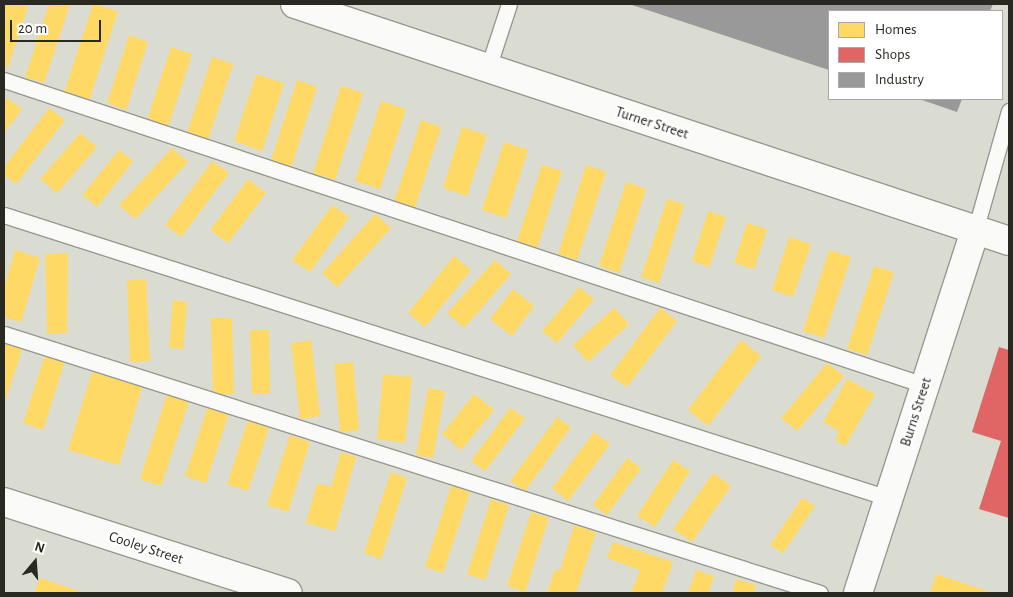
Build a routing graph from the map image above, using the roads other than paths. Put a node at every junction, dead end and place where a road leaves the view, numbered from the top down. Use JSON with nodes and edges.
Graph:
{"nodes":[{"id":1,"x":295,"y":4,"type":"edge"},
{"id":2,"x":509,"y":4,"type":"edge"},
{"id":3,"x":488,"y":68,"type":"junction"},
{"id":4,"x":4,"y":80,"type":"edge"},
{"id":5,"x":1009,"y":111,"type":"edge"},
{"id":6,"x":4,"y":215,"type":"edge"},
{"id":7,"x":975,"y":231,"type":"junction"},
{"id":8,"x":1009,"y":241,"type":"edge"},
{"id":9,"x":4,"y":334,"type":"edge"},
{"id":10,"x":924,"y":385,"type":"junction"},
{"id":11,"x":888,"y":498,"type":"junction"},
{"id":12,"x":4,"y":502,"type":"edge"},
{"id":13,"x":288,"y":593,"type":"edge"},
{"id":14,"x":820,"y":593,"type":"edge"},
{"id":15,"x":858,"y":593,"type":"edge"}],
"edges":[{"from":1,"to":3,"type":"street","name":"Turner Street"},
{"from":2,"to":3,"type":"lane"},
{"from":3,"to":7,"type":"street","name":"Turner Street"},
{"from":4,"to":10,"type":"lane"},
{"from":5,"to":7,"type":"lane"},
{"from":6,"to":11,"type":"lane"},
{"from":7,"to":8,"type":"street","name":"Turner Street"},
{"from":7,"to":10,"type":"street","name":"Burns Street"},
{"from":9,"to":14,"type":"lane"},
{"from":10,"to":11,"type":"street","name":"Burns Street"},
{"from":11,"to":15,"type":"street","name":"Burns Street"},
{"from":12,"to":13,"type":"street","name":"Cooley Street"}]}
